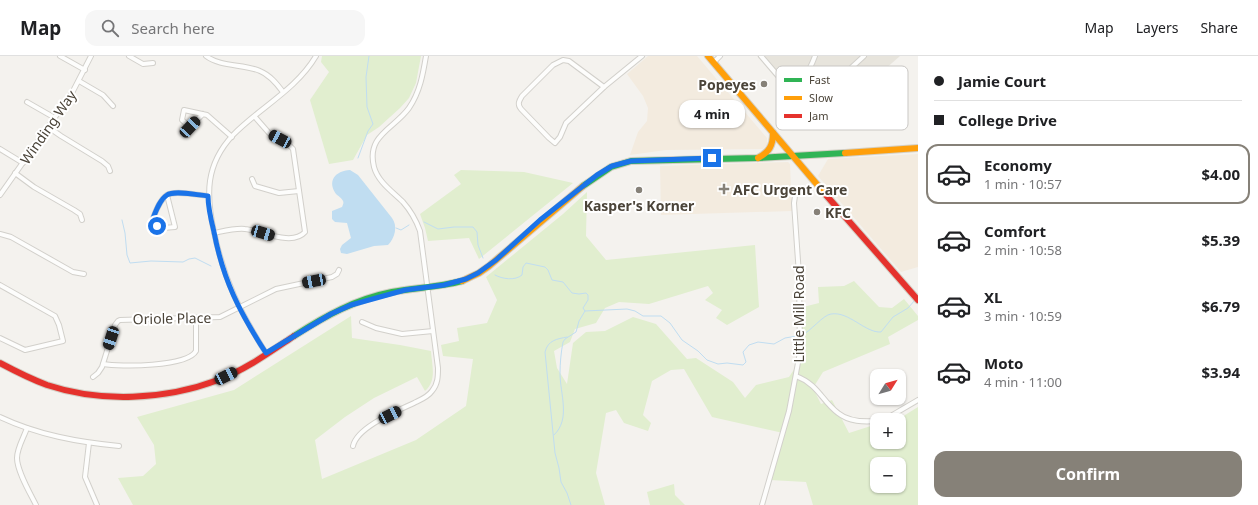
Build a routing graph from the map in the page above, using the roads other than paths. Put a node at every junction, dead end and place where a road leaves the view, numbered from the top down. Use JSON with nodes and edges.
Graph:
{"nodes":[{"id":1,"x":60,"y":56,"type":"edge"},
{"id":2,"x":91,"y":56,"type":"edge"},
{"id":3,"x":129,"y":56,"type":"edge"},
{"id":4,"x":206,"y":56,"type":"edge"},
{"id":5,"x":316,"y":56,"type":"edge"},
{"id":6,"x":426,"y":56,"type":"edge"},
{"id":7,"x":642,"y":56,"type":"edge"},
{"id":8,"x":708,"y":56,"type":"edge"},
{"id":9,"x":720,"y":56,"type":"edge"},
{"id":10,"x":761,"y":56,"type":"edge"},
{"id":11,"x":815,"y":56,"type":"edge"},
{"id":12,"x":864,"y":56,"type":"edge"},
{"id":13,"x":714,"y":62,"type":"junction"},
{"id":14,"x":153,"y":63,"type":"dead end"},
{"id":15,"x":810,"y":66,"type":"edge"},
{"id":16,"x":853,"y":66,"type":"edge"},
{"id":17,"x":85,"y":70,"type":"junction"},
{"id":18,"x":776,"y":74,"type":"edge"},
{"id":19,"x":79,"y":81,"type":"junction"},
{"id":20,"x":604,"y":87,"type":"junction"},
{"id":21,"x":283,"y":92,"type":"junction"},
{"id":22,"x":27,"y":102,"type":"dead end"},
{"id":23,"x":113,"y":106,"type":"dead end"},
{"id":24,"x":203,"y":114,"type":"junction"},
{"id":25,"x":254,"y":117,"type":"junction"},
{"id":26,"x":55,"y":118,"type":"junction"},
{"id":27,"x":48,"y":127,"type":"junction"},
{"id":28,"x":773,"y":133,"type":"junction"},
{"id":29,"x":232,"y":137,"type":"junction"},
{"id":30,"x":918,"y":148,"type":"edge"},
{"id":31,"x":0,"y":149,"type":"edge"},
{"id":32,"x":792,"y":156,"type":"junction"},
{"id":33,"x":758,"y":158,"type":"junction"},
{"id":34,"x":23,"y":162,"type":"junction"},
{"id":35,"x":110,"y":171,"type":"dead end"},
{"id":36,"x":15,"y":173,"type":"junction"},
{"id":37,"x":252,"y":180,"type":"dead end"},
{"id":38,"x":299,"y":191,"type":"junction"},
{"id":39,"x":798,"y":193,"type":"dead end"},
{"id":40,"x":0,"y":195,"type":"edge"},
{"id":41,"x":167,"y":195,"type":"junction"},
{"id":42,"x":208,"y":196,"type":"junction"},
{"id":43,"x":82,"y":220,"type":"dead end"},
{"id":44,"x":214,"y":233,"type":"junction"},
{"id":45,"x":0,"y":234,"type":"edge"},
{"id":46,"x":339,"y":270,"type":"dead end"},
{"id":47,"x":84,"y":274,"type":"dead end"},
{"id":48,"x":0,"y":285,"type":"edge"},
{"id":49,"x":427,"y":287,"type":"junction"},
{"id":50,"x":918,"y":300,"type":"edge"},
{"id":51,"x":239,"y":308,"type":"junction"},
{"id":52,"x":196,"y":318,"type":"junction"},
{"id":53,"x":362,"y":322,"type":"dead end"},
{"id":54,"x":433,"y":331,"type":"junction"},
{"id":55,"x":0,"y":338,"type":"edge"},
{"id":56,"x":266,"y":353,"type":"junction"},
{"id":57,"x":0,"y":363,"type":"edge"},
{"id":58,"x":103,"y":364,"type":"junction"},
{"id":59,"x":796,"y":376,"type":"junction"},
{"id":60,"x":93,"y":377,"type":"dead end"},
{"id":61,"x":918,"y":400,"type":"edge"},
{"id":62,"x":896,"y":413,"type":"edge"},
{"id":63,"x":0,"y":417,"type":"edge"},
{"id":64,"x":870,"y":420,"type":"edge"},
{"id":65,"x":27,"y":428,"type":"junction"},
{"id":66,"x":89,"y":443,"type":"junction"},
{"id":67,"x":119,"y":446,"type":"dead end"},
{"id":68,"x":353,"y":446,"type":"dead end"},
{"id":69,"x":36,"y":505,"type":"edge"},
{"id":70,"x":97,"y":505,"type":"edge"},
{"id":71,"x":762,"y":505,"type":"edge"}],
"edges":[{"from":1,"to":17,"type":"street"},
{"from":2,"to":17,"type":"street","name":"Winding Way"},
{"from":3,"to":14,"type":"street"},
{"from":4,"to":21,"type":"street"},
{"from":5,"to":21,"type":"street"},
{"from":6,"to":49,"type":"street"},
{"from":7,"to":20,"type":"street"},
{"from":8,"to":13,"type":"main road"},
{"from":9,"to":13,"type":"street"},
{"from":10,"to":18,"type":"street"},
{"from":11,"to":15,"type":"street"},
{"from":12,"to":16,"type":"street"},
{"from":13,"to":28,"type":"main road"},
{"from":17,"to":19,"type":"street","name":"Winding Way"},
{"from":19,"to":23,"type":"street"},
{"from":19,"to":26,"type":"street","name":"Winding Way"},
{"from":20,"to":20,"type":"street"},
{"from":21,"to":25,"type":"street"},
{"from":22,"to":26,"type":"street"},
{"from":24,"to":24,"type":"street"},
{"from":24,"to":29,"type":"street"},
{"from":25,"to":29,"type":"street"},
{"from":25,"to":38,"type":"street"},
{"from":26,"to":27,"type":"street","name":"Winding Way"},
{"from":27,"to":34,"type":"street","name":"Winding Way"},
{"from":27,"to":35,"type":"street"},
{"from":28,"to":32,"type":"main road"},
{"from":28,"to":33,"type":"main road"},
{"from":29,"to":42,"type":"street"},
{"from":30,"to":32,"type":"main road"},
{"from":31,"to":34,"type":"street"},
{"from":32,"to":33,"type":"main road"},
{"from":32,"to":50,"type":"main road"},
{"from":33,"to":49,"type":"main road"},
{"from":34,"to":36,"type":"street","name":"Winding Way"},
{"from":36,"to":40,"type":"street","name":"Winding Way"},
{"from":36,"to":43,"type":"street"},
{"from":37,"to":38,"type":"street"},
{"from":38,"to":44,"type":"street"},
{"from":39,"to":59,"type":"street","name":"Little Mill Road"},
{"from":41,"to":41,"type":"street"},
{"from":41,"to":42,"type":"street"},
{"from":42,"to":44,"type":"street"},
{"from":44,"to":51,"type":"street"},
{"from":45,"to":47,"type":"street"},
{"from":46,"to":51,"type":"street","name":"Oriole Place"},
{"from":48,"to":55,"type":"street"},
{"from":49,"to":54,"type":"street"},
{"from":49,"to":56,"type":"main road"},
{"from":51,"to":52,"type":"street","name":"Oriole Place"},
{"from":51,"to":56,"type":"street"},
{"from":52,"to":58,"type":"street","name":"Oriole Place"},
{"from":52,"to":58,"type":"street"},
{"from":53,"to":54,"type":"street"},
{"from":54,"to":68,"type":"street"},
{"from":56,"to":57,"type":"main road"},
{"from":58,"to":60,"type":"street","name":"Oriole Place"},
{"from":59,"to":64,"type":"street"},
{"from":59,"to":71,"type":"street","name":"Little Mill Road"},
{"from":61,"to":62,"type":"street"},
{"from":63,"to":65,"type":"street"},
{"from":65,"to":66,"type":"street"},
{"from":65,"to":69,"type":"street"},
{"from":66,"to":67,"type":"street"},
{"from":66,"to":70,"type":"street"}]}
